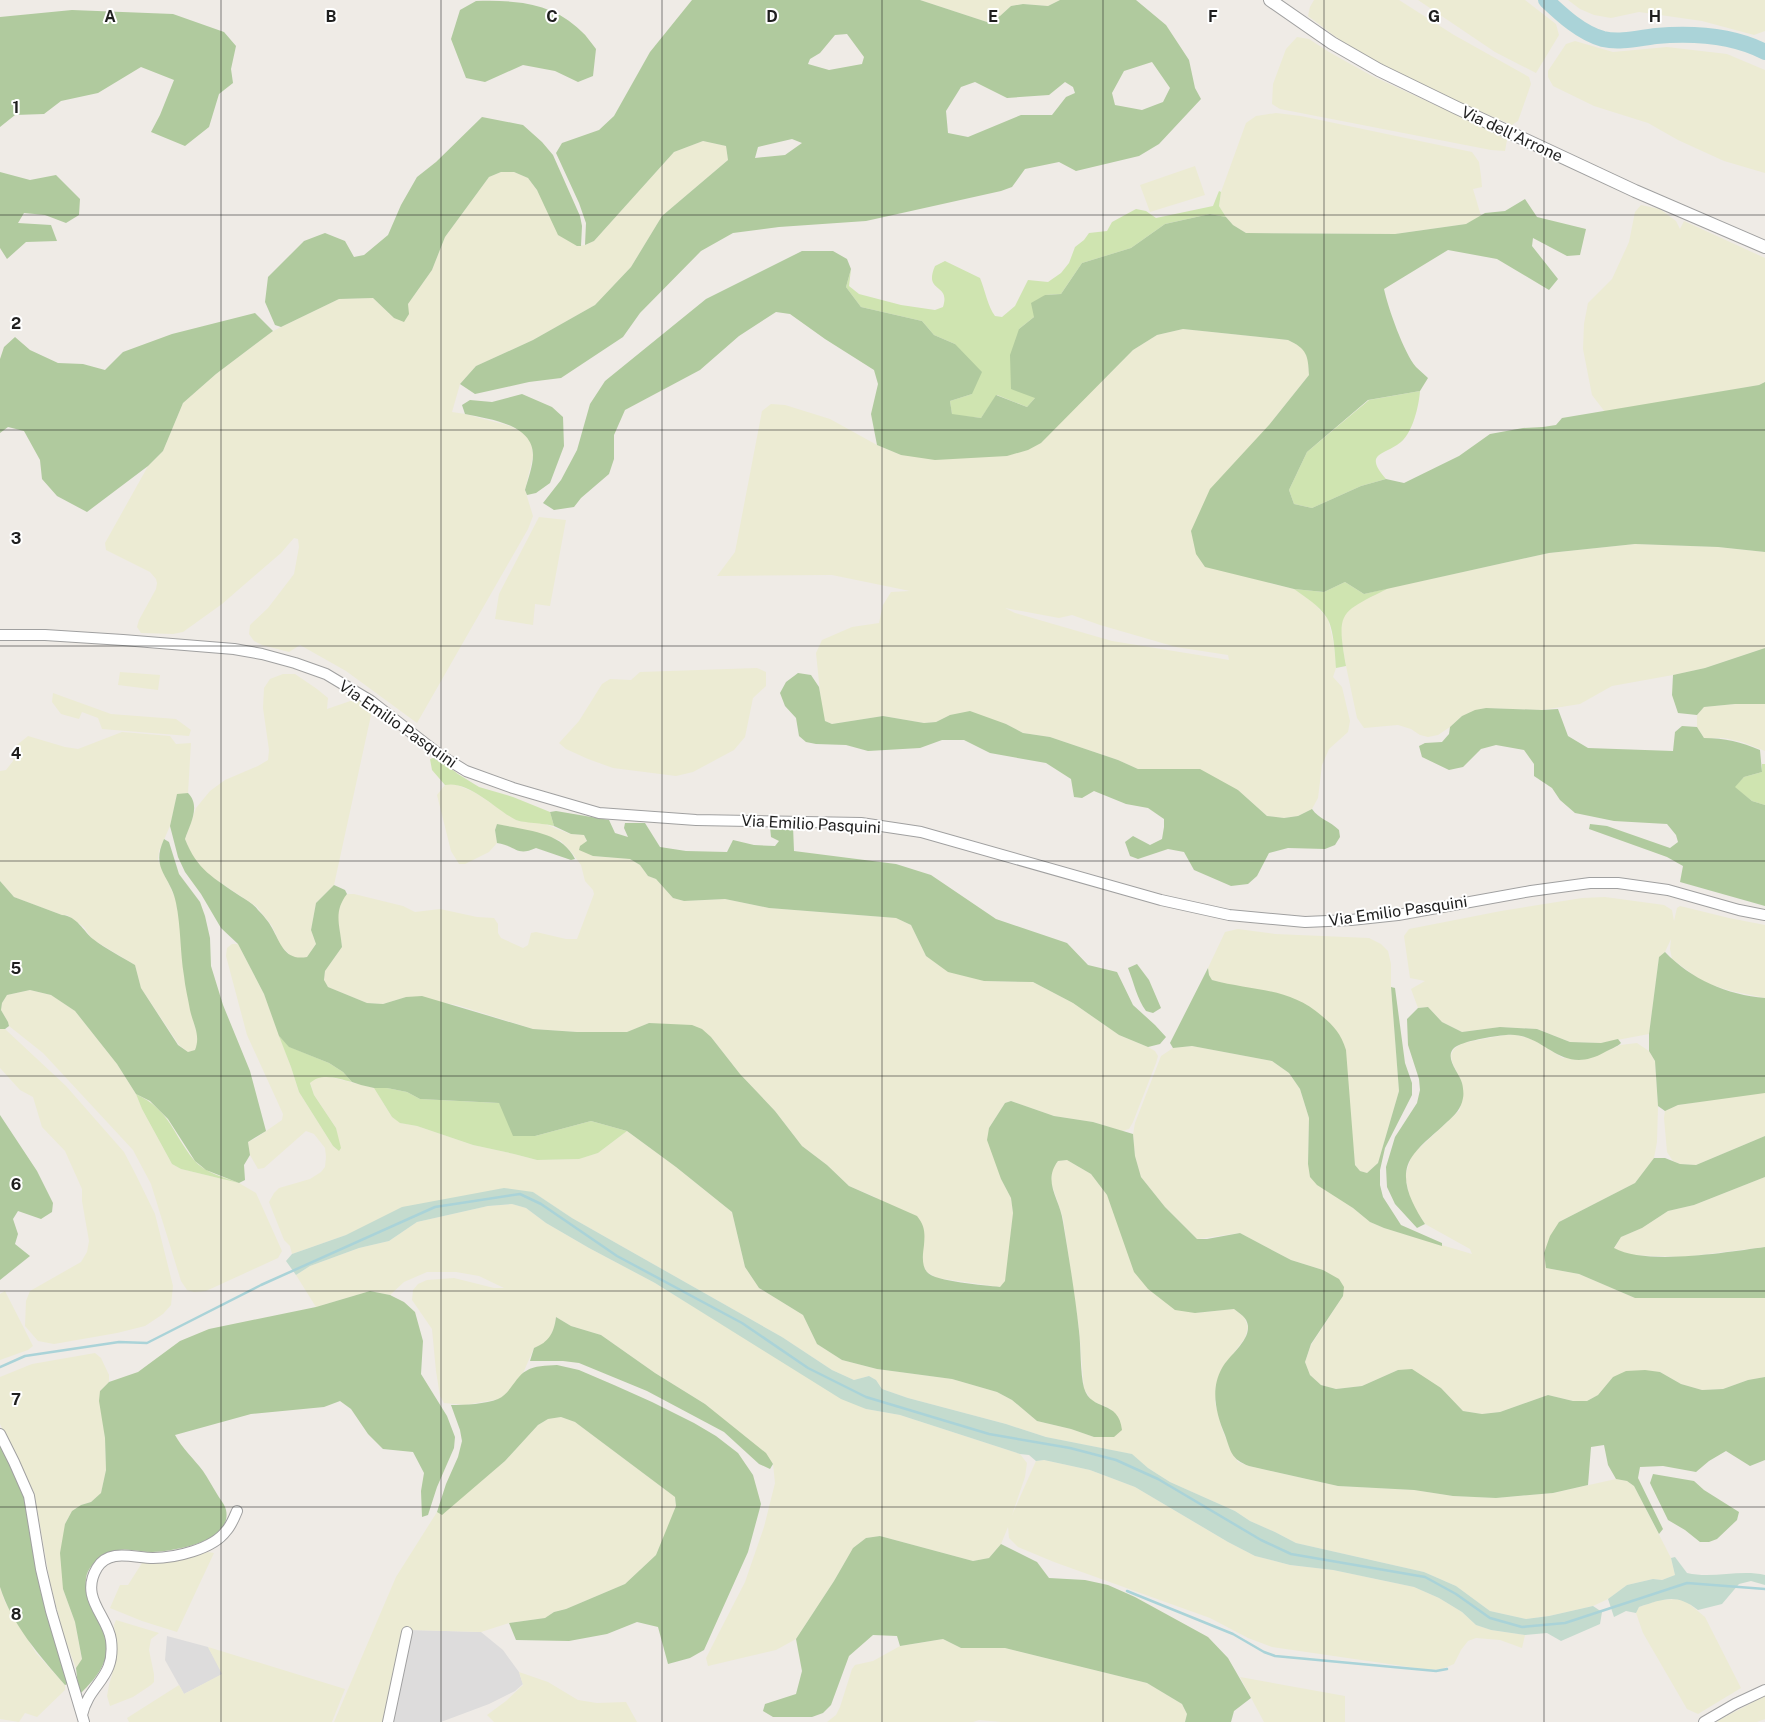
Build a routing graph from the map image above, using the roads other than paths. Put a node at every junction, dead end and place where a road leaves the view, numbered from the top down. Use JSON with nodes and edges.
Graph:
{"nodes":[{"id":1,"x":1270,"y":0,"type":"edge"},
{"id":2,"x":1765,"y":247,"type":"edge"},
{"id":3,"x":0,"y":635,"type":"edge"},
{"id":4,"x":1765,"y":915,"type":"edge"},
{"id":5,"x":0,"y":1434,"type":"edge"},
{"id":6,"x":237,"y":1511,"type":"dead end"},
{"id":7,"x":407,"y":1632,"type":"dead end"},
{"id":8,"x":1765,"y":1690,"type":"edge"},
{"id":9,"x":83,"y":1718,"type":"edge"},
{"id":10,"x":388,"y":1722,"type":"edge"},
{"id":11,"x":1704,"y":1722,"type":"edge"}],
"edges":[{"from":1,"to":2,"type":"street","name":"Via dell'Arrone"},
{"from":3,"to":4,"type":"street","name":"Via Emilio Pasquini"},
{"from":5,"to":9,"type":"street"},
{"from":6,"to":9,"type":"street"},
{"from":7,"to":10,"type":"street"},
{"from":8,"to":11,"type":"street"}]}
